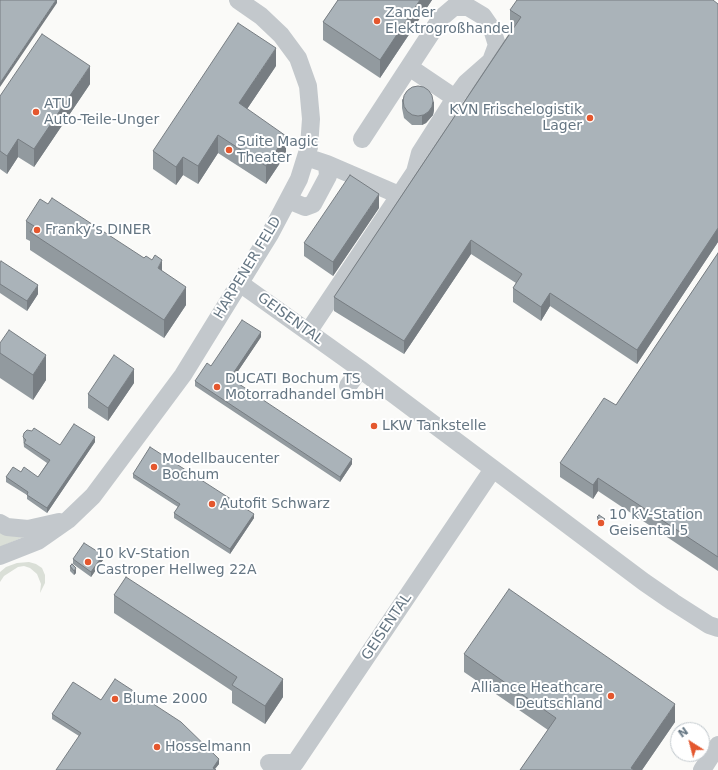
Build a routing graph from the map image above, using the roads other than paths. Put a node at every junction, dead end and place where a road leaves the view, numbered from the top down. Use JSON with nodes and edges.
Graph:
{"nodes":[{"id":1,"x":238,"y":0,"type":"edge"},
{"id":2,"x":409,"y":67,"type":"junction"},
{"id":3,"x":455,"y":98,"type":"junction"},
{"id":4,"x":362,"y":139,"type":"dead end"},
{"id":5,"x":306,"y":157,"type":"junction"},
{"id":6,"x":327,"y":164,"type":"junction"},
{"id":7,"x":399,"y":196,"type":"junction"},
{"id":8,"x":288,"y":200,"type":"junction"},
{"id":9,"x":241,"y":284,"type":"junction"},
{"id":10,"x":308,"y":332,"type":"junction"},
{"id":11,"x":360,"y":369,"type":"junction"},
{"id":12,"x":348,"y":386,"type":"dead end"},
{"id":13,"x":493,"y":469,"type":"junction"},
{"id":14,"x":68,"y":520,"type":"junction"},
{"id":15,"x":0,"y":523,"type":"edge"},
{"id":16,"x":0,"y":556,"type":"edge"},
{"id":17,"x":718,"y":628,"type":"edge"},
{"id":18,"x":718,"y":745,"type":"edge"},
{"id":19,"x":269,"y":764,"type":"dead end"},
{"id":20,"x":702,"y":770,"type":"edge"}],
"edges":[{"from":1,"to":5,"type":"street","name":"HARPENER FELD"},
{"from":2,"to":3,"type":"street"},
{"from":2,"to":3,"type":"street"},
{"from":2,"to":4,"type":"street"},
{"from":3,"to":7,"type":"street"},
{"from":5,"to":6,"type":"street"},
{"from":5,"to":8,"type":"street","name":"HARPENER FELD"},
{"from":6,"to":7,"type":"street"},
{"from":6,"to":8,"type":"street"},
{"from":7,"to":10,"type":"street"},
{"from":8,"to":9,"type":"street","name":"HARPENER FELD"},
{"from":9,"to":10,"type":"street","name":"GEISENTAL"},
{"from":9,"to":14,"type":"street","name":"HARPENER FELD"},
{"from":10,"to":11,"type":"street","name":"GEISENTAL"},
{"from":11,"to":12,"type":"street"},
{"from":11,"to":13,"type":"street","name":"GEISENTAL"},
{"from":13,"to":17,"type":"street","name":"GEISENTAL"},
{"from":13,"to":19,"type":"street","name":"GEISENTAL"},
{"from":14,"to":15,"type":"street"},
{"from":14,"to":16,"type":"street","name":"HARPENER FELD"},
{"from":18,"to":20,"type":"street"}]}
